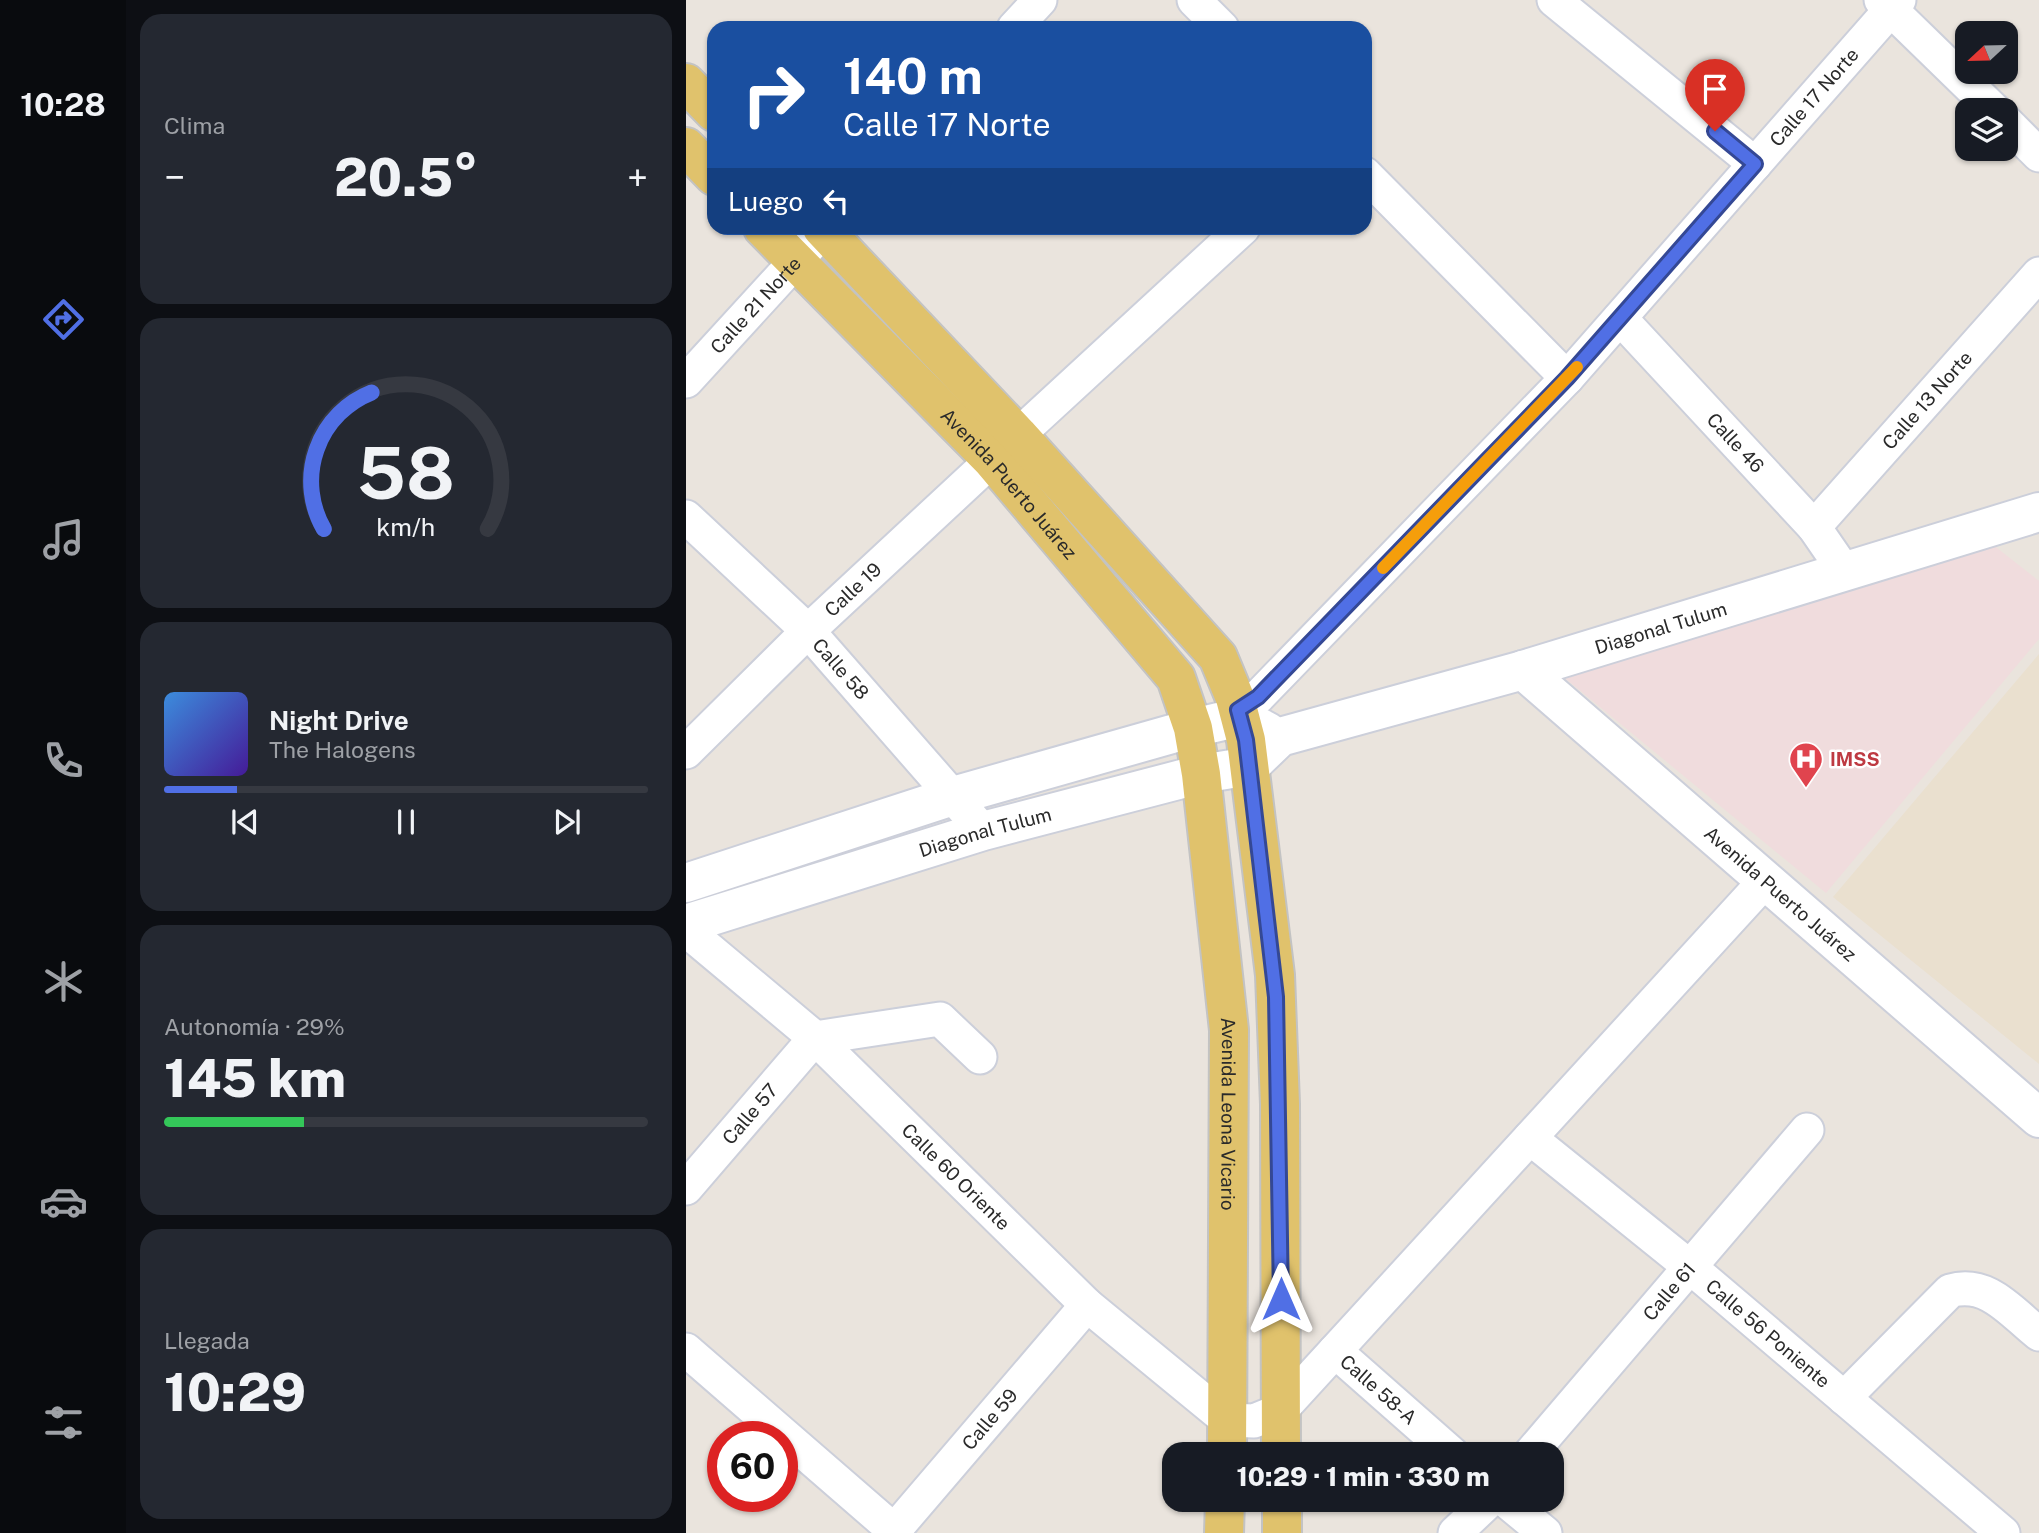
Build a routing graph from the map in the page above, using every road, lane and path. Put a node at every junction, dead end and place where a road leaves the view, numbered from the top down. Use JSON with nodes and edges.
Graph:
{"nodes":[{"id":1,"x":1041,"y":0,"type":"edge"},
{"id":2,"x":1194,"y":0,"type":"edge"},
{"id":3,"x":1554,"y":0,"type":"edge"},
{"id":4,"x":1890,"y":3,"type":"edge"},
{"id":5,"x":1021,"y":21,"type":"edge"},
{"id":6,"x":1215,"y":21,"type":"edge"},
{"id":7,"x":686,"y":83,"type":"edge"},
{"id":8,"x":1982,"y":98,"type":"edge"},
{"id":9,"x":707,"y":105,"type":"edge"},
{"id":10,"x":2018,"y":134,"type":"edge"},
{"id":11,"x":686,"y":147,"type":"edge"},
{"id":12,"x":2039,"y":155,"type":"edge"},
{"id":13,"x":1755,"y":164,"type":"junction"},
{"id":14,"x":707,"y":169,"type":"edge"},
{"id":15,"x":1372,"y":181,"type":"edge"},
{"id":16,"x":770,"y":235,"type":"edge"},
{"id":17,"x":818,"y":235,"type":"edge"},
{"id":18,"x":830,"y":235,"type":"edge"},
{"id":19,"x":1235,"y":235,"type":"edge"},
{"id":20,"x":796,"y":262,"type":"junction"},
{"id":21,"x":2039,"y":274,"type":"edge"},
{"id":22,"x":1620,"y":318,"type":"junction"},
{"id":23,"x":1567,"y":378,"type":"junction"},
{"id":24,"x":686,"y":381,"type":"edge"},
{"id":25,"x":1005,"y":447,"type":"junction"},
{"id":26,"x":2039,"y":512,"type":"edge"},
{"id":27,"x":686,"y":517,"type":"edge"},
{"id":28,"x":1814,"y":527,"type":"junction"},
{"id":29,"x":1845,"y":572,"type":"junction"},
{"id":30,"x":808,"y":631,"type":"junction"},
{"id":31,"x":1523,"y":670,"type":"junction"},
{"id":32,"x":1193,"y":728,"type":"junction"},
{"id":33,"x":1251,"y":734,"type":"junction"},
{"id":34,"x":686,"y":752,"type":"edge"},
{"id":35,"x":1201,"y":774,"type":"junction"},
{"id":36,"x":953,"y":796,"type":"junction"},
{"id":37,"x":983,"y":831,"type":"junction"},
{"id":38,"x":1764,"y":882,"type":"junction"},
{"id":39,"x":686,"y":883,"type":"edge"},
{"id":40,"x":686,"y":924,"type":"edge"},
{"id":41,"x":686,"y":930,"type":"edge"},
{"id":42,"x":815,"y":1038,"type":"junction"},
{"id":43,"x":980,"y":1057,"type":"dead end"},
{"id":44,"x":2039,"y":1118,"type":"edge"},
{"id":45,"x":1807,"y":1130,"type":"dead end"},
{"id":46,"x":1531,"y":1138,"type":"junction"},
{"id":47,"x":686,"y":1188,"type":"edge"},
{"id":48,"x":1689,"y":1267,"type":"junction"},
{"id":49,"x":1087,"y":1305,"type":"junction"},
{"id":50,"x":2039,"y":1334,"type":"edge"},
{"id":51,"x":686,"y":1350,"type":"edge"},
{"id":52,"x":1335,"y":1352,"type":"junction"},
{"id":53,"x":1844,"y":1398,"type":"junction"},
{"id":54,"x":1281,"y":1410,"type":"junction"},
{"id":55,"x":1227,"y":1437,"type":"edge"},
{"id":56,"x":1281,"y":1442,"type":"edge"},
{"id":57,"x":1438,"y":1442,"type":"edge"},
{"id":58,"x":1540,"y":1442,"type":"edge"},
{"id":59,"x":1225,"y":1512,"type":"edge"},
{"id":60,"x":1282,"y":1512,"type":"edge"},
{"id":61,"x":1477,"y":1512,"type":"edge"},
{"id":62,"x":1520,"y":1512,"type":"edge"},
{"id":63,"x":894,"y":1532,"type":"edge"},
{"id":64,"x":1224,"y":1533,"type":"edge"},
{"id":65,"x":1282,"y":1533,"type":"edge"},
{"id":66,"x":1455,"y":1533,"type":"edge"},
{"id":67,"x":1545,"y":1533,"type":"edge"},
{"id":68,"x":2003,"y":1533,"type":"edge"}],
"edges":[{"from":1,"to":5,"type":"street"},
{"from":2,"to":6,"type":"street"},
{"from":3,"to":13,"type":"street"},
{"from":4,"to":8,"type":"street"},
{"from":4,"to":13,"type":"street","name":"Calle 17 Norte"},
{"from":7,"to":9,"type":"main road"},
{"from":10,"to":12,"type":"street"},
{"from":11,"to":14,"type":"main road"},
{"from":13,"to":22,"type":"street","name":"Calle 17 Norte"},
{"from":15,"to":23,"type":"street"},
{"from":16,"to":20,"type":"main road","name":"Avenida Puerto Juárez"},
{"from":17,"to":20,"type":"street","name":"Calle 21 Norte"},
{"from":18,"to":25,"type":"main road","name":"Avenida Puerto Juárez"},
{"from":19,"to":25,"type":"street","name":"Calle 19"},
{"from":20,"to":24,"type":"street","name":"Calle 21 Norte"},
{"from":20,"to":25,"type":"main road","name":"Avenida Puerto Juárez"},
{"from":21,"to":28,"type":"street","name":"Calle 13 Norte"},
{"from":22,"to":23,"type":"street","name":"Calle 17 Norte"},
{"from":22,"to":28,"type":"street","name":"Calle 46"},
{"from":23,"to":33,"type":"street","name":"Calle 17 Norte"},
{"from":25,"to":30,"type":"street","name":"Calle 19"},
{"from":25,"to":32,"type":"main road","name":"Avenida Puerto Juárez"},
{"from":25,"to":33,"type":"main road","name":"Avenida Puerto Juárez"},
{"from":26,"to":29,"type":"main road","name":"Diagonal Tulum"},
{"from":27,"to":30,"type":"street","name":"Calle 58"},
{"from":28,"to":29,"type":"street","name":"Calle 46"},
{"from":29,"to":31,"type":"main road","name":"Diagonal Tulum"},
{"from":30,"to":34,"type":"street","name":"Calle 19"},
{"from":30,"to":36,"type":"street","name":"Calle 58"},
{"from":31,"to":33,"type":"main road","name":"Diagonal Tulum"},
{"from":31,"to":38,"type":"main road","name":"Avenida Puerto Juárez"},
{"from":32,"to":33,"type":"main road","name":"Diagonal Tulum"},
{"from":32,"to":35,"type":"main road","name":"Avenida Puerto Juárez"},
{"from":32,"to":36,"type":"main road","name":"Diagonal Tulum"},
{"from":33,"to":35,"type":"main road","name":"Diagonal Tulum"},
{"from":33,"to":54,"type":"main road"},
{"from":35,"to":37,"type":"main road","name":"Diagonal Tulum"},
{"from":35,"to":55,"type":"main road","name":"Avenida Leona Vicario"},
{"from":36,"to":37,"type":"street","name":"Calle 58"},
{"from":36,"to":39,"type":"main road","name":"Diagonal Tulum"},
{"from":37,"to":40,"type":"main road","name":"Diagonal Tulum"},
{"from":38,"to":44,"type":"main road","name":"Avenida Puerto Juárez"},
{"from":38,"to":46,"type":"street"},
{"from":41,"to":42,"type":"street","name":"Calle 60 Oriente"},
{"from":42,"to":43,"type":"street"},
{"from":42,"to":47,"type":"street","name":"Calle 57"},
{"from":42,"to":49,"type":"street","name":"Calle 60 Oriente"},
{"from":45,"to":48,"type":"street","name":"Calle 61"},
{"from":46,"to":48,"type":"street","name":"Calle 56 Poniente"},
{"from":46,"to":52,"type":"street"},
{"from":48,"to":53,"type":"street","name":"Calle 56 Poniente"},
{"from":48,"to":58,"type":"street","name":"Calle 61"},
{"from":49,"to":55,"type":"street","name":"Calle 60 Oriente"},
{"from":49,"to":63,"type":"street","name":"Calle 59"},
{"from":50,"to":53,"type":"street"},
{"from":51,"to":63,"type":"street"},
{"from":52,"to":54,"type":"street"},
{"from":52,"to":57,"type":"street","name":"Calle 58-A"},
{"from":53,"to":68,"type":"street","name":"Calle 56 Poniente"},
{"from":54,"to":55,"type":"street"},
{"from":54,"to":56,"type":"main road"},
{"from":59,"to":64,"type":"main road"},
{"from":60,"to":65,"type":"main road"},
{"from":61,"to":66,"type":"street"},
{"from":62,"to":67,"type":"street"}]}
